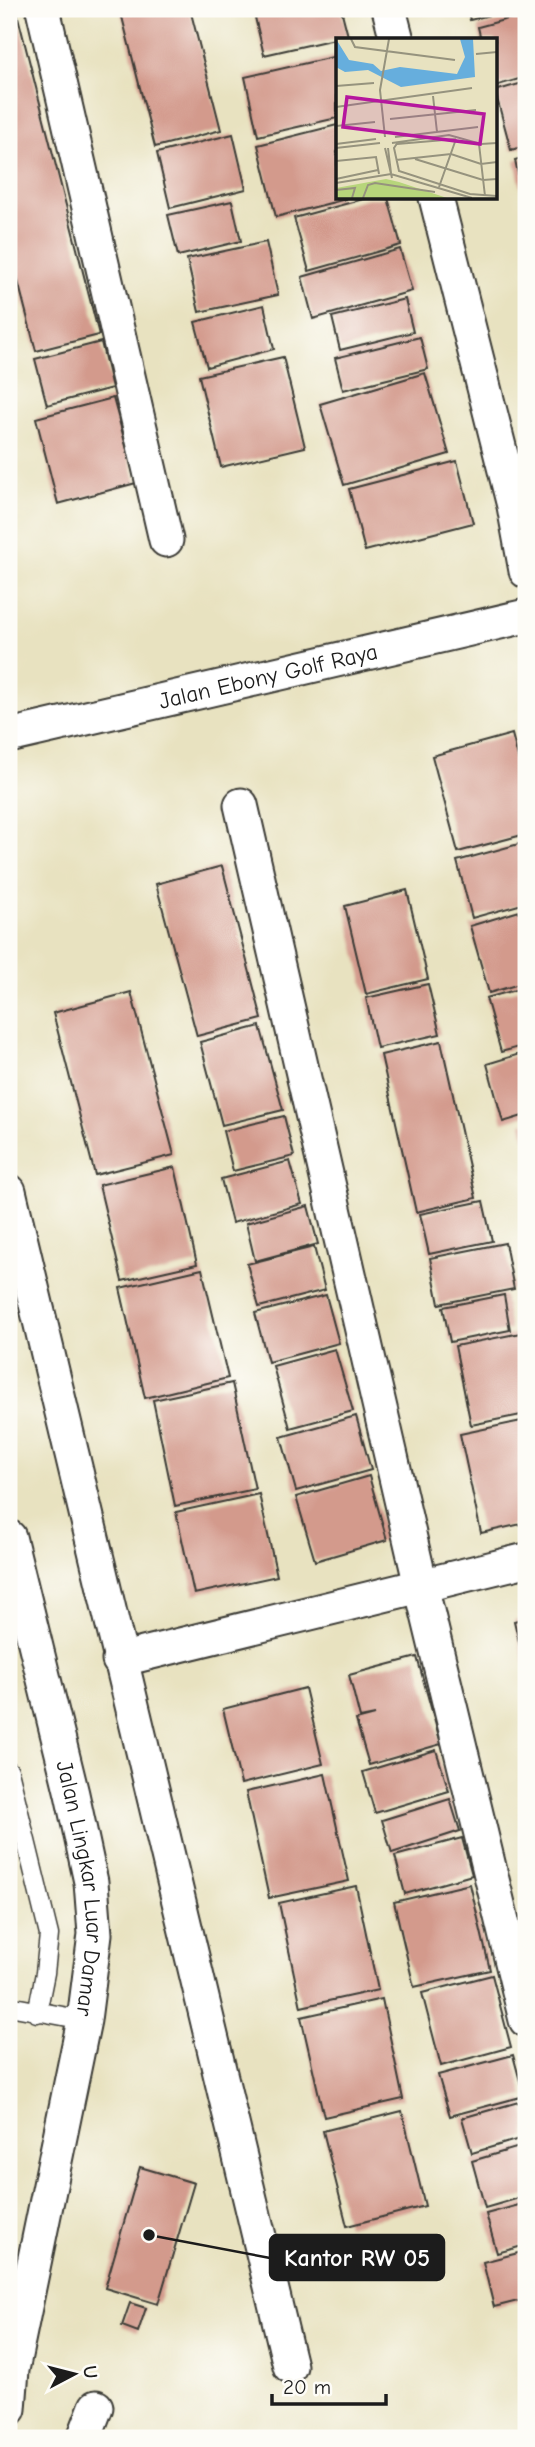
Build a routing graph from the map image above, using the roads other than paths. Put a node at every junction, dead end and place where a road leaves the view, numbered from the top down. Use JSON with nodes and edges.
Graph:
{"nodes":[{"id":1,"x":43,"y":9,"type":"edge"},
{"id":2,"x":389,"y":9,"type":"edge"},
{"id":3,"x":396,"y":38,"type":"edge"},
{"id":4,"x":437,"y":200,"type":"edge"},
{"id":5,"x":166,"y":540,"type":"dead end"},
{"id":6,"x":526,"y":571,"type":"edge"},
{"id":7,"x":526,"y":616,"type":"edge"},
{"id":8,"x":9,"y":736,"type":"edge"},
{"id":9,"x":241,"y":805,"type":"dead end"},
{"id":10,"x":9,"y":1191,"type":"edge"},
{"id":11,"x":9,"y":1537,"type":"edge"},
{"id":12,"x":526,"y":1560,"type":"edge"},
{"id":13,"x":421,"y":1586,"type":"junction"},
{"id":14,"x":119,"y":1660,"type":"junction"},
{"id":15,"x":9,"y":1771,"type":"edge"},
{"id":16,"x":9,"y":2006,"type":"edge"},
{"id":17,"x":37,"y":2012,"type":"junction"},
{"id":18,"x":84,"y":2020,"type":"junction"},
{"id":19,"x":526,"y":2020,"type":"edge"},
{"id":20,"x":290,"y":2366,"type":"dead end"},
{"id":21,"x":96,"y":2407,"type":"dead end"},
{"id":22,"x":9,"y":2409,"type":"edge"},
{"id":23,"x":84,"y":2438,"type":"edge"}],
"edges":[{"from":1,"to":5,"type":"street"},
{"from":2,"to":3,"type":"street"},
{"from":4,"to":6,"type":"street"},
{"from":7,"to":8,"type":"street","name":"Jalan Ebony Golf Raya"},
{"from":9,"to":13,"type":"street"},
{"from":10,"to":14,"type":"street"},
{"from":11,"to":18,"type":"street","name":"Jalan Lingkar Luar Damar"},
{"from":12,"to":13,"type":"street"},
{"from":13,"to":14,"type":"street"},
{"from":13,"to":19,"type":"street"},
{"from":14,"to":20,"type":"street"},
{"from":15,"to":17,"type":"lane"},
{"from":16,"to":17,"type":"lane"},
{"from":17,"to":18,"type":"lane"},
{"from":18,"to":22,"type":"street","name":"Jalan Lingkar Luar Damar"},
{"from":21,"to":23,"type":"street"}]}
